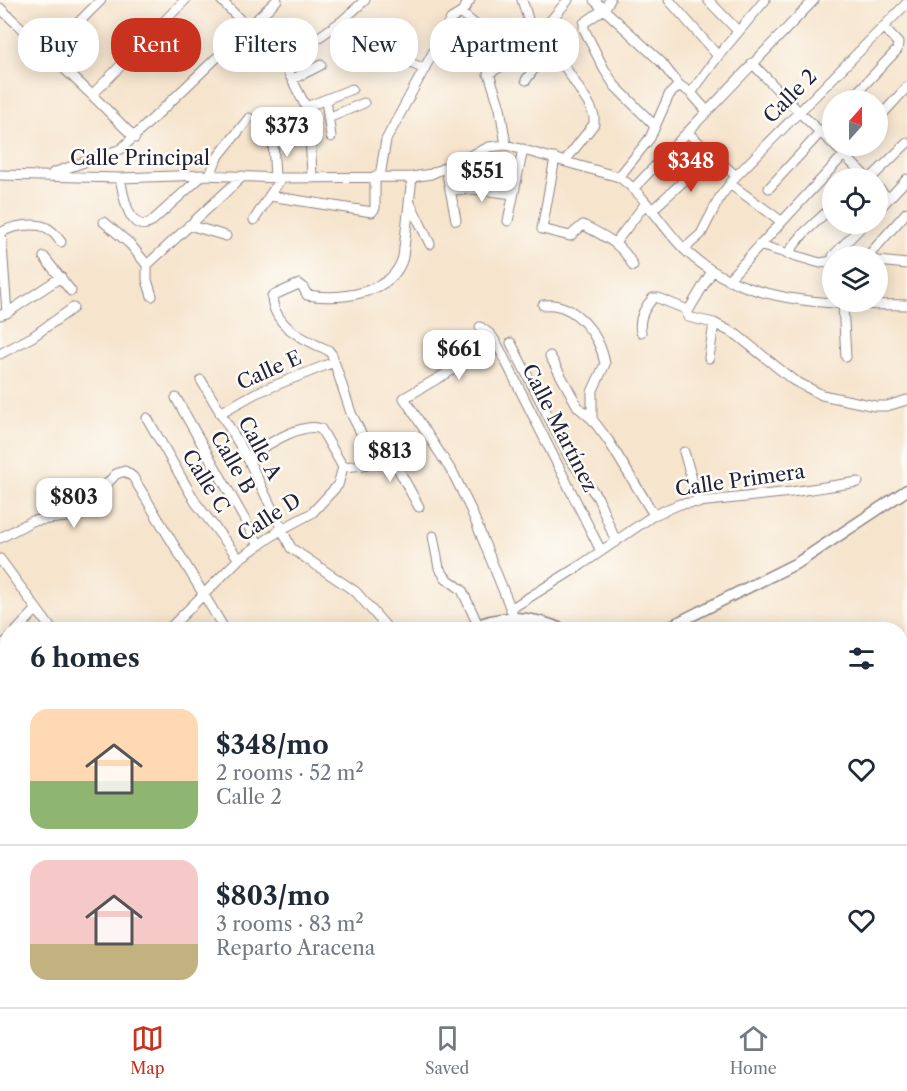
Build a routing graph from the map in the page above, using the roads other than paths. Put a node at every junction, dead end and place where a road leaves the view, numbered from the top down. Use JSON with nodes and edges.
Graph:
{"nodes":[{"id":1,"x":4,"y":0,"type":"edge"},
{"id":2,"x":101,"y":0,"type":"edge"},
{"id":3,"x":185,"y":0,"type":"edge"},
{"id":4,"x":221,"y":0,"type":"edge"},
{"id":5,"x":277,"y":0,"type":"edge"},
{"id":6,"x":365,"y":0,"type":"edge"},
{"id":7,"x":470,"y":0,"type":"edge"},
{"id":8,"x":522,"y":0,"type":"edge"},
{"id":9,"x":568,"y":0,"type":"edge"},
{"id":10,"x":594,"y":0,"type":"edge"},
{"id":11,"x":610,"y":0,"type":"edge"},
{"id":12,"x":669,"y":0,"type":"edge"},
{"id":13,"x":708,"y":0,"type":"edge"},
{"id":14,"x":765,"y":0,"type":"edge"},
{"id":15,"x":814,"y":0,"type":"edge"},
{"id":16,"x":907,"y":3,"type":"edge"},
{"id":17,"x":0,"y":6,"type":"edge"},
{"id":18,"x":604,"y":9,"type":"junction"},
{"id":19,"x":461,"y":13,"type":"junction"},
{"id":20,"x":83,"y":18,"type":"edge"},
{"id":21,"x":238,"y":18,"type":"edge"},
{"id":22,"x":258,"y":18,"type":"edge"},
{"id":23,"x":526,"y":18,"type":"edge"},
{"id":24,"x":553,"y":18,"type":"edge"},
{"id":25,"x":18,"y":24,"type":"edge"},
{"id":26,"x":884,"y":27,"type":"junction"},
{"id":27,"x":738,"y":31,"type":"junction"},
{"id":28,"x":718,"y":56,"type":"junction"},
{"id":29,"x":213,"y":62,"type":"edge"},
{"id":30,"x":752,"y":63,"type":"junction"},
{"id":31,"x":321,"y":65,"type":"dead end"},
{"id":32,"x":418,"y":66,"type":"edge"},
{"id":33,"x":424,"y":69,"type":"junction"},
{"id":34,"x":68,"y":72,"type":"edge"},
{"id":35,"x":491,"y":72,"type":"edge"},
{"id":36,"x":532,"y":72,"type":"edge"},
{"id":37,"x":568,"y":72,"type":"edge"},
{"id":38,"x":488,"y":74,"type":"junction"},
{"id":39,"x":293,"y":79,"type":"junction"},
{"id":40,"x":526,"y":80,"type":"dead end"},
{"id":41,"x":679,"y":85,"type":"junction"},
{"id":42,"x":907,"y":87,"type":"edge"},
{"id":43,"x":352,"y":89,"type":"dead end"},
{"id":44,"x":859,"y":90,"type":"edge"},
{"id":45,"x":691,"y":93,"type":"junction"},
{"id":46,"x":92,"y":95,"type":"junction"},
{"id":47,"x":326,"y":100,"type":"junction"},
{"id":48,"x":364,"y":103,"type":"dead end"},
{"id":49,"x":306,"y":107,"type":"junction"},
{"id":50,"x":888,"y":108,"type":"edge"},
{"id":51,"x":707,"y":111,"type":"junction"},
{"id":52,"x":799,"y":112,"type":"junction"},
{"id":53,"x":249,"y":118,"type":"dead end"},
{"id":54,"x":328,"y":118,"type":"junction"},
{"id":55,"x":655,"y":126,"type":"junction"},
{"id":56,"x":687,"y":132,"type":"junction"},
{"id":57,"x":821,"y":133,"type":"joint"},
{"id":58,"x":331,"y":137,"type":"dead end"},
{"id":59,"x":135,"y":138,"type":"junction"},
{"id":60,"x":273,"y":141,"type":"dead end"},
{"id":61,"x":907,"y":143,"type":"edge"},
{"id":62,"x":506,"y":145,"type":"junction"},
{"id":63,"x":523,"y":149,"type":"junction"},
{"id":64,"x":712,"y":155,"type":"junction"},
{"id":65,"x":842,"y":156,"type":"edge"},
{"id":66,"x":846,"y":156,"type":"edge"},
{"id":67,"x":560,"y":159,"type":"junction"},
{"id":68,"x":857,"y":168,"type":"edge"},
{"id":69,"x":881,"y":168,"type":"edge"},
{"id":70,"x":446,"y":169,"type":"junction"},
{"id":71,"x":0,"y":175,"type":"edge"},
{"id":72,"x":48,"y":175,"type":"junction"},
{"id":73,"x":207,"y":175,"type":"junction"},
{"id":74,"x":243,"y":176,"type":"junction"},
{"id":75,"x":377,"y":176,"type":"junction"},
{"id":76,"x":312,"y":177,"type":"junction"},
{"id":77,"x":411,"y":177,"type":"junction"},
{"id":78,"x":619,"y":177,"type":"junction"},
{"id":79,"x":120,"y":178,"type":"junction"},
{"id":80,"x":278,"y":178,"type":"junction"},
{"id":81,"x":733,"y":180,"type":"junction"},
{"id":82,"x":905,"y":184,"type":"edge"},
{"id":83,"x":769,"y":188,"type":"dead end"},
{"id":84,"x":633,"y":189,"type":"junction"},
{"id":85,"x":450,"y":190,"type":"junction"},
{"id":86,"x":513,"y":194,"type":"junction"},
{"id":87,"x":270,"y":196,"type":"junction"},
{"id":88,"x":888,"y":198,"type":"edge"},
{"id":89,"x":410,"y":203,"type":"junction"},
{"id":90,"x":648,"y":207,"type":"junction"},
{"id":91,"x":822,"y":216,"type":"edge"},
{"id":92,"x":905,"y":218,"type":"edge"},
{"id":93,"x":254,"y":220,"type":"dead end"},
{"id":94,"x":456,"y":220,"type":"dead end"},
{"id":95,"x":508,"y":221,"type":"dead end"},
{"id":96,"x":781,"y":221,"type":"junction"},
{"id":97,"x":104,"y":222,"type":"dead end"},
{"id":98,"x":189,"y":225,"type":"junction"},
{"id":99,"x":855,"y":234,"type":"edge"},
{"id":100,"x":226,"y":236,"type":"dead end"},
{"id":101,"x":61,"y":242,"type":"dead end"},
{"id":102,"x":615,"y":243,"type":"junction"},
{"id":103,"x":430,"y":244,"type":"dead end"},
{"id":104,"x":759,"y":245,"type":"junction"},
{"id":105,"x":843,"y":246,"type":"edge"},
{"id":106,"x":878,"y":246,"type":"edge"},
{"id":107,"x":684,"y":249,"type":"junction"},
{"id":108,"x":788,"y":254,"type":"junction"},
{"id":109,"x":45,"y":257,"type":"dead end"},
{"id":110,"x":822,"y":262,"type":"edge"},
{"id":111,"x":888,"y":262,"type":"edge"},
{"id":112,"x":907,"y":264,"type":"edge"},
{"id":113,"x":147,"y":265,"type":"junction"},
{"id":114,"x":633,"y":267,"type":"dead end"},
{"id":115,"x":712,"y":271,"type":"junction"},
{"id":116,"x":61,"y":277,"type":"junction"},
{"id":117,"x":728,"y":280,"type":"junction"},
{"id":118,"x":71,"y":291,"type":"dead end"},
{"id":119,"x":152,"y":296,"type":"dead end"},
{"id":120,"x":822,"y":301,"type":"edge"},
{"id":121,"x":543,"y":305,"type":"dead end"},
{"id":122,"x":888,"y":305,"type":"edge"},
{"id":123,"x":907,"y":305,"type":"edge"},
{"id":124,"x":74,"y":308,"type":"dead end"},
{"id":125,"x":688,"y":310,"type":"junction"},
{"id":126,"x":843,"y":312,"type":"edge"},
{"id":127,"x":3,"y":314,"type":"edge"},
{"id":128,"x":714,"y":323,"type":"junction"},
{"id":129,"x":480,"y":327,"type":"dead end"},
{"id":130,"x":640,"y":332,"type":"dead end"},
{"id":131,"x":512,"y":343,"type":"dead end"},
{"id":132,"x":497,"y":344,"type":"junction"},
{"id":133,"x":0,"y":354,"type":"edge"},
{"id":134,"x":550,"y":356,"type":"dead end"},
{"id":135,"x":846,"y":357,"type":"dead end"},
{"id":136,"x":709,"y":358,"type":"dead end"},
{"id":137,"x":334,"y":362,"type":"junction"},
{"id":138,"x":201,"y":380,"type":"dead end"},
{"id":139,"x":176,"y":398,"type":"dead end"},
{"id":140,"x":907,"y":400,"type":"edge"},
{"id":141,"x":220,"y":413,"type":"junction"},
{"id":142,"x":147,"y":418,"type":"dead end"},
{"id":143,"x":592,"y":419,"type":"junction"},
{"id":144,"x":684,"y":452,"type":"dead end"},
{"id":145,"x":247,"y":456,"type":"junction"},
{"id":146,"x":372,"y":459,"type":"junction"},
{"id":147,"x":343,"y":467,"type":"junction"},
{"id":148,"x":858,"y":482,"type":"dead end"},
{"id":149,"x":907,"y":490,"type":"edge"},
{"id":150,"x":699,"y":503,"type":"junction"},
{"id":151,"x":419,"y":507,"type":"dead end"},
{"id":152,"x":654,"y":515,"type":"junction"},
{"id":153,"x":282,"y":529,"type":"junction"},
{"id":154,"x":433,"y":536,"type":"dead end"},
{"id":155,"x":0,"y":538,"type":"edge"},
{"id":156,"x":616,"y":542,"type":"junction"},
{"id":157,"x":259,"y":544,"type":"junction"},
{"id":158,"x":601,"y":551,"type":"junction"},
{"id":159,"x":0,"y":559,"type":"edge"},
{"id":160,"x":239,"y":559,"type":"junction"},
{"id":161,"x":205,"y":595,"type":"junction"},
{"id":162,"x":36,"y":610,"type":"junction"},
{"id":163,"x":512,"y":612,"type":"junction"},
{"id":164,"x":25,"y":622,"type":"edge"},
{"id":165,"x":46,"y":622,"type":"edge"},
{"id":166,"x":176,"y":622,"type":"edge"},
{"id":167,"x":220,"y":622,"type":"edge"},
{"id":168,"x":382,"y":622,"type":"edge"},
{"id":169,"x":477,"y":622,"type":"edge"},
{"id":170,"x":484,"y":622,"type":"edge"},
{"id":171,"x":542,"y":622,"type":"edge"},
{"id":172,"x":679,"y":622,"type":"edge"}],
"edges":[{"from":1,"to":17,"type":"street"},
{"from":2,"to":20,"type":"street"},
{"from":3,"to":46,"type":"street"},
{"from":4,"to":21,"type":"street"},
{"from":5,"to":22,"type":"street"},
{"from":6,"to":39,"type":"street"},
{"from":7,"to":19,"type":"street"},
{"from":8,"to":23,"type":"street"},
{"from":9,"to":24,"type":"street"},
{"from":10,"to":18,"type":"street"},
{"from":11,"to":18,"type":"street"},
{"from":12,"to":28,"type":"street"},
{"from":13,"to":27,"type":"street"},
{"from":14,"to":27,"type":"street"},
{"from":15,"to":30,"type":"street"},
{"from":16,"to":26,"type":"street","name":"Calle 2"},
{"from":17,"to":25,"type":"street"},
{"from":18,"to":41,"type":"street"},
{"from":18,"to":55,"type":"street"},
{"from":19,"to":33,"type":"street"},
{"from":19,"to":38,"type":"street"},
{"from":26,"to":44,"type":"street"},
{"from":26,"to":52,"type":"street","name":"Calle 2"},
{"from":27,"to":28,"type":"street"},
{"from":28,"to":45,"type":"street"},
{"from":29,"to":59,"type":"street"},
{"from":30,"to":51,"type":"street"},
{"from":30,"to":52,"type":"street"},
{"from":31,"to":39,"type":"street"},
{"from":32,"to":33,"type":"street"},
{"from":33,"to":75,"type":"street"},
{"from":34,"to":46,"type":"street"},
{"from":35,"to":38,"type":"street"},
{"from":36,"to":40,"type":"street"},
{"from":37,"to":67,"type":"street"},
{"from":38,"to":62,"type":"street"},
{"from":39,"to":49,"type":"street"},
{"from":41,"to":45,"type":"street"},
{"from":41,"to":55,"type":"street"},
{"from":42,"to":50,"type":"street"},
{"from":43,"to":47,"type":"street"},
{"from":45,"to":51,"type":"street"},
{"from":46,"to":59,"type":"street"},
{"from":47,"to":49,"type":"street"},
{"from":47,"to":54,"type":"street"},
{"from":48,"to":54,"type":"street"},
{"from":49,"to":76,"type":"street"},
{"from":51,"to":56,"type":"street"},
{"from":52,"to":57,"type":"street"},
{"from":52,"to":81,"type":"street","name":"Calle 2"},
{"from":53,"to":73,"type":"street"},
{"from":54,"to":58,"type":"street"},
{"from":55,"to":78,"type":"street"},
{"from":56,"to":64,"type":"street"},
{"from":56,"to":84,"type":"street"},
{"from":57,"to":83,"type":"street"},
{"from":59,"to":72,"type":"street"},
{"from":60,"to":80,"type":"street"},
{"from":61,"to":69,"type":"street"},
{"from":62,"to":63,"type":"street","name":"Calle Principal"},
{"from":62,"to":70,"type":"street","name":"Calle Principal"},
{"from":63,"to":67,"type":"street","name":"Calle Principal"},
{"from":63,"to":86,"type":"street"},
{"from":64,"to":81,"type":"street"},
{"from":64,"to":90,"type":"street"},
{"from":65,"to":96,"type":"street"},
{"from":66,"to":68,"type":"street"},
{"from":67,"to":78,"type":"street","name":"Calle Principal"},
{"from":67,"to":102,"type":"street"},
{"from":70,"to":77,"type":"street","name":"Calle Principal"},
{"from":70,"to":85,"type":"street"},
{"from":71,"to":72,"type":"street","name":"Calle Principal"},
{"from":72,"to":79,"type":"street","name":"Calle Principal"},
{"from":73,"to":74,"type":"street","name":"Calle Principal"},
{"from":73,"to":79,"type":"street","name":"Calle Principal"},
{"from":73,"to":79,"type":"street"},
{"from":74,"to":80,"type":"street","name":"Calle Principal"},
{"from":74,"to":98,"type":"street"},
{"from":75,"to":76,"type":"street","name":"Calle Principal"},
{"from":75,"to":77,"type":"street","name":"Calle Principal"},
{"from":75,"to":87,"type":"street"},
{"from":76,"to":80,"type":"street","name":"Calle Principal"},
{"from":77,"to":89,"type":"street"},
{"from":78,"to":84,"type":"street","name":"Calle Principal"},
{"from":80,"to":87,"type":"street"},
{"from":81,"to":96,"type":"street"},
{"from":81,"to":107,"type":"street","name":"Calle 2"},
{"from":82,"to":88,"type":"street"},
{"from":84,"to":90,"type":"street","name":"Calle Principal"},
{"from":85,"to":86,"type":"street"},
{"from":85,"to":94,"type":"street"},
{"from":86,"to":95,"type":"street"},
{"from":87,"to":93,"type":"street"},
{"from":89,"to":103,"type":"street"},
{"from":89,"to":137,"type":"street"},
{"from":90,"to":102,"type":"street"},
{"from":90,"to":107,"type":"street","name":"Calle Principal"},
{"from":91,"to":108,"type":"street"},
{"from":92,"to":106,"type":"street"},
{"from":96,"to":104,"type":"street"},
{"from":97,"to":113,"type":"street"},
{"from":98,"to":100,"type":"street"},
{"from":98,"to":113,"type":"street"},
{"from":99,"to":105,"type":"street"},
{"from":101,"to":127,"type":"street"},
{"from":102,"to":114,"type":"street"},
{"from":104,"to":108,"type":"street"},
{"from":104,"to":117,"type":"street"},
{"from":107,"to":115,"type":"street","name":"Calle Principal"},
{"from":108,"to":110,"type":"street"},
{"from":109,"to":116,"type":"street"},
{"from":111,"to":112,"type":"street"},
{"from":113,"to":119,"type":"street"},
{"from":115,"to":117,"type":"street","name":"Calle Principal"},
{"from":115,"to":125,"type":"street"},
{"from":116,"to":118,"type":"street"},
{"from":116,"to":127,"type":"street"},
{"from":117,"to":120,"type":"street","name":"Calle Principal"},
{"from":121,"to":143,"type":"street"},
{"from":122,"to":123,"type":"street","name":"Calle Principal"},
{"from":124,"to":133,"type":"street"},
{"from":125,"to":128,"type":"street"},
{"from":125,"to":130,"type":"street"},
{"from":126,"to":135,"type":"street"},
{"from":128,"to":136,"type":"street"},
{"from":128,"to":140,"type":"street"},
{"from":129,"to":132,"type":"street","name":"Calle Martínez"},
{"from":131,"to":156,"type":"street"},
{"from":132,"to":158,"type":"street","name":"Calle Martínez"},
{"from":132,"to":163,"type":"street"},
{"from":134,"to":143,"type":"street"},
{"from":137,"to":141,"type":"street","name":"Calle E"},
{"from":137,"to":146,"type":"street"},
{"from":138,"to":141,"type":"street","name":"Calle A"},
{"from":139,"to":157,"type":"street","name":"Calle B"},
{"from":141,"to":145,"type":"street","name":"Calle A"},
{"from":142,"to":160,"type":"street","name":"Calle C"},
{"from":143,"to":152,"type":"street"},
{"from":144,"to":150,"type":"street"},
{"from":145,"to":147,"type":"street"},
{"from":145,"to":153,"type":"street","name":"Calle A"},
{"from":146,"to":147,"type":"street"},
{"from":146,"to":151,"type":"street"},
{"from":147,"to":153,"type":"street","name":"Calle D"},
{"from":148,"to":150,"type":"street","name":"Calle Primera"},
{"from":149,"to":172,"type":"main road"},
{"from":150,"to":152,"type":"street","name":"Calle Primera"},
{"from":152,"to":156,"type":"street","name":"Calle Primera"},
{"from":153,"to":157,"type":"street","name":"Calle D"},
{"from":153,"to":168,"type":"street","name":"Calle A"},
{"from":154,"to":169,"type":"street"},
{"from":155,"to":161,"type":"street"},
{"from":156,"to":158,"type":"street","name":"Calle Primera"},
{"from":157,"to":160,"type":"street","name":"Calle D"},
{"from":158,"to":163,"type":"street","name":"Calle Primera"},
{"from":159,"to":162,"type":"street"},
{"from":160,"to":161,"type":"street","name":"Calle D"},
{"from":161,"to":166,"type":"street","name":"Calle D"},
{"from":161,"to":167,"type":"street"},
{"from":162,"to":164,"type":"street"},
{"from":162,"to":165,"type":"street"},
{"from":163,"to":170,"type":"main road"},
{"from":163,"to":171,"type":"main road"}]}
